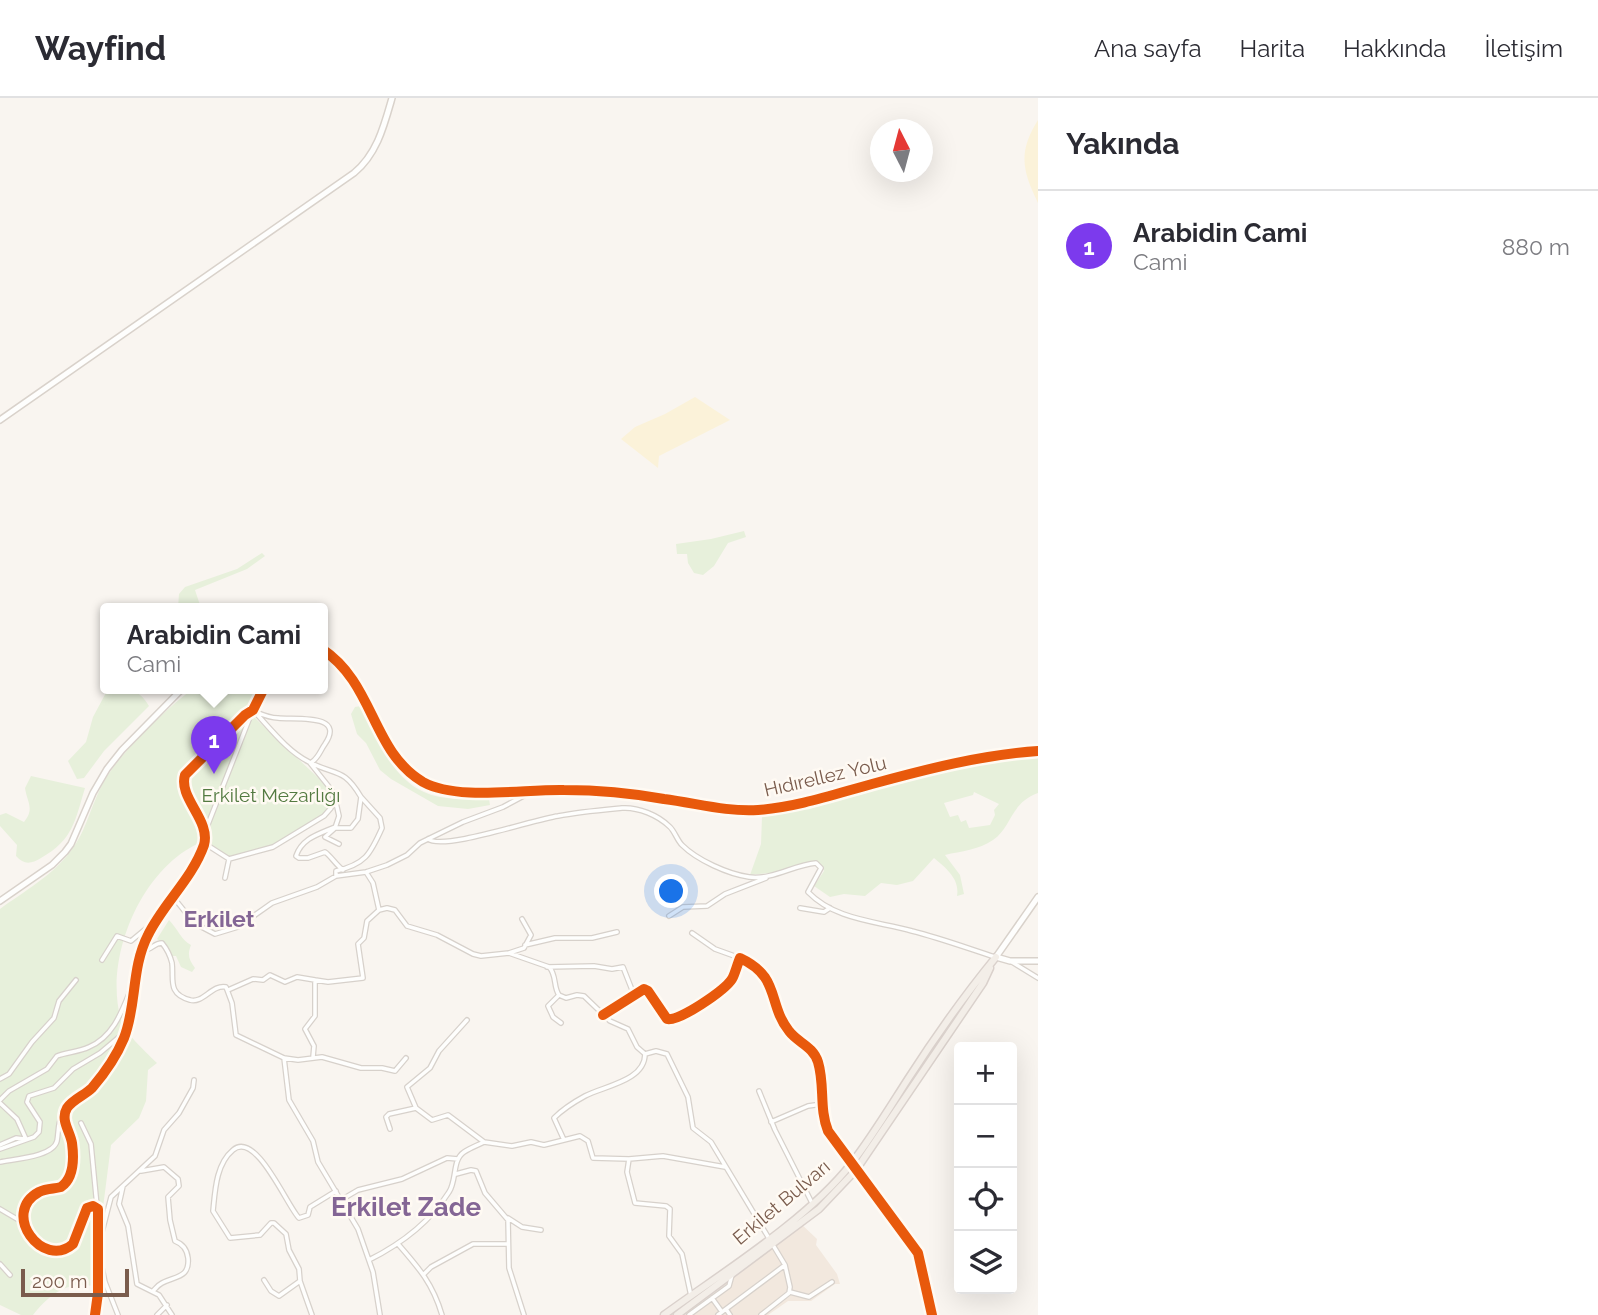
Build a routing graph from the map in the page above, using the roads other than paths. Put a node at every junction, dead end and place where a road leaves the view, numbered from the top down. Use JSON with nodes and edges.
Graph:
{"nodes":[{"id":1,"x":392,"y":98,"type":"edge"},
{"id":2,"x":0,"y":420,"type":"edge"},
{"id":3,"x":328,"y":653,"type":"edge"},
{"id":4,"x":177,"y":694,"type":"edge"},
{"id":5,"x":261,"y":694,"type":"edge"},
{"id":6,"x":253,"y":710,"type":"junction"},
{"id":7,"x":1038,"y":751,"type":"edge"},
{"id":8,"x":310,"y":763,"type":"junction"},
{"id":9,"x":536,"y":790,"type":"junction"},
{"id":10,"x":334,"y":794,"type":"junction"},
{"id":11,"x":361,"y":797,"type":"junction"},
{"id":12,"x":358,"y":819,"type":"junction"},
{"id":13,"x":335,"y":827,"type":"junction"},
{"id":14,"x":360,"y":830,"type":"dead end"},
{"id":15,"x":205,"y":833,"type":"junction"},
{"id":16,"x":428,"y":839,"type":"junction"},
{"id":17,"x":204,"y":843,"type":"junction"},
{"id":18,"x":339,"y":844,"type":"dead end"},
{"id":19,"x":229,"y":859,"type":"junction"},
{"id":20,"x":343,"y":870,"type":"junction"},
{"id":21,"x":366,"y":872,"type":"junction"},
{"id":22,"x":336,"y":876,"type":"junction"},
{"id":23,"x":770,"y":876,"type":"junction"},
{"id":24,"x":225,"y":878,"type":"dead end"},
{"id":25,"x":1038,"y":897,"type":"edge"},
{"id":26,"x":174,"y":898,"type":"junction"},
{"id":27,"x":0,"y":901,"type":"edge"},
{"id":28,"x":800,"y":908,"type":"dead end"},
{"id":29,"x":830,"y":908,"type":"junction"},
{"id":30,"x":379,"y":910,"type":"junction"},
{"id":31,"x":669,"y":916,"type":"dead end"},
{"id":32,"x":522,"y":919,"type":"dead end"},
{"id":33,"x":156,"y":921,"type":"junction"},
{"id":34,"x":617,"y":932,"type":"dead end"},
{"id":35,"x":692,"y":933,"type":"dead end"},
{"id":36,"x":525,"y":945,"type":"junction"},
{"id":37,"x":142,"y":950,"type":"junction"},
{"id":38,"x":509,"y":954,"type":"junction"},
{"id":39,"x":996,"y":957,"type":"junction"},
{"id":40,"x":740,"y":958,"type":"junction"},
{"id":41,"x":102,"y":960,"type":"dead end"},
{"id":42,"x":1010,"y":961,"type":"junction"},
{"id":43,"x":1038,"y":961,"type":"edge"},
{"id":44,"x":547,"y":967,"type":"junction"},
{"id":45,"x":1038,"y":978,"type":"edge"},
{"id":46,"x":135,"y":979,"type":"junction"},
{"id":47,"x":76,"y":980,"type":"dead end"},
{"id":48,"x":315,"y":981,"type":"junction"},
{"id":49,"x":228,"y":990,"type":"junction"},
{"id":50,"x":559,"y":995,"type":"junction"},
{"id":51,"x":634,"y":995,"type":"junction"},
{"id":52,"x":603,"y":1015,"type":"junction"},
{"id":53,"x":467,"y":1020,"type":"dead end"},
{"id":54,"x":561,"y":1023,"type":"dead end"},
{"id":55,"x":127,"y":1031,"type":"junction"},
{"id":56,"x":645,"y":1054,"type":"junction"},
{"id":57,"x":313,"y":1057,"type":"junction"},
{"id":58,"x":284,"y":1058,"type":"junction"},
{"id":59,"x":406,"y":1058,"type":"dead end"},
{"id":60,"x":0,"y":1079,"type":"edge"},
{"id":61,"x":194,"y":1080,"type":"dead end"},
{"id":62,"x":759,"y":1091,"type":"dead end"},
{"id":63,"x":0,"y":1101,"type":"edge"},
{"id":64,"x":822,"y":1104,"type":"junction"},
{"id":65,"x":416,"y":1108,"type":"junction"},
{"id":66,"x":66,"y":1111,"type":"junction"},
{"id":67,"x":771,"y":1122,"type":"junction"},
{"id":68,"x":81,"y":1123,"type":"dead end"},
{"id":69,"x":390,"y":1129,"type":"dead end"},
{"id":70,"x":26,"y":1139,"type":"junction"},
{"id":71,"x":564,"y":1140,"type":"junction"},
{"id":72,"x":484,"y":1142,"type":"junction"},
{"id":73,"x":0,"y":1147,"type":"edge"},
{"id":74,"x":458,"y":1159,"type":"junction"},
{"id":75,"x":629,"y":1159,"type":"junction"},
{"id":76,"x":0,"y":1162,"type":"edge"},
{"id":77,"x":851,"y":1164,"type":"junction"},
{"id":78,"x":725,"y":1167,"type":"junction"},
{"id":79,"x":856,"y":1170,"type":"junction"},
{"id":80,"x":139,"y":1172,"type":"junction"},
{"id":81,"x":456,"y":1174,"type":"junction"},
{"id":82,"x":123,"y":1186,"type":"junction"},
{"id":83,"x":336,"y":1191,"type":"junction"},
{"id":84,"x":341,"y":1200,"type":"junction"},
{"id":85,"x":813,"y":1203,"type":"junction"},
{"id":86,"x":97,"y":1207,"type":"junction"},
{"id":87,"x":0,"y":1209,"type":"edge"},
{"id":88,"x":508,"y":1218,"type":"junction"},
{"id":89,"x":24,"y":1223,"type":"junction"},
{"id":90,"x":541,"y":1230,"type":"dead end"},
{"id":91,"x":770,"y":1242,"type":"junction"},
{"id":92,"x":398,"y":1244,"type":"junction"},
{"id":93,"x":508,"y":1244,"type":"junction"},
{"id":94,"x":99,"y":1245,"type":"junction"},
{"id":95,"x":99,"y":1257,"type":"junction"},
{"id":96,"x":369,"y":1260,"type":"junction"},
{"id":97,"x":0,"y":1264,"type":"edge"},
{"id":98,"x":785,"y":1265,"type":"junction"},
{"id":99,"x":424,"y":1274,"type":"junction"},
{"id":100,"x":732,"y":1274,"type":"junction"},
{"id":101,"x":10,"y":1275,"type":"dead end"},
{"id":102,"x":264,"y":1280,"type":"dead end"},
{"id":103,"x":300,"y":1281,"type":"junction"},
{"id":104,"x":832,"y":1282,"type":"dead end"},
{"id":105,"x":153,"y":1291,"type":"junction"},
{"id":106,"x":789,"y":1291,"type":"junction"},
{"id":107,"x":691,"y":1296,"type":"junction"},
{"id":108,"x":712,"y":1298,"type":"junction"},
{"id":109,"x":167,"y":1305,"type":"junction"},
{"id":110,"x":722,"y":1312,"type":"edge"},
{"id":111,"x":95,"y":1315,"type":"edge"},
{"id":112,"x":118,"y":1315,"type":"edge"},
{"id":113,"x":157,"y":1315,"type":"edge"},
{"id":114,"x":172,"y":1315,"type":"edge"},
{"id":115,"x":312,"y":1315,"type":"edge"},
{"id":116,"x":380,"y":1315,"type":"edge"},
{"id":117,"x":442,"y":1315,"type":"edge"},
{"id":118,"x":524,"y":1315,"type":"edge"},
{"id":119,"x":664,"y":1315,"type":"edge"},
{"id":120,"x":677,"y":1315,"type":"edge"},
{"id":121,"x":689,"y":1315,"type":"edge"},
{"id":122,"x":730,"y":1315,"type":"edge"},
{"id":123,"x":761,"y":1315,"type":"edge"},
{"id":124,"x":932,"y":1315,"type":"edge"}],
"edges":[{"from":1,"to":2,"type":"street"},
{"from":3,"to":9,"type":"street","name":"Hıdırellez Yolu"},
{"from":4,"to":27,"type":"street"},
{"from":5,"to":6,"type":"street"},
{"from":6,"to":8,"type":"street"},
{"from":6,"to":8,"type":"street"},
{"from":6,"to":15,"type":"street"},
{"from":6,"to":15,"type":"street"},
{"from":7,"to":9,"type":"street","name":"Hıdırellez Yolu"},
{"from":8,"to":10,"type":"street"},
{"from":8,"to":11,"type":"street"},
{"from":9,"to":16,"type":"street"},
{"from":10,"to":13,"type":"street"},
{"from":10,"to":19,"type":"street"},
{"from":11,"to":12,"type":"street"},
{"from":11,"to":20,"type":"street"},
{"from":12,"to":13,"type":"street"},
{"from":12,"to":14,"type":"street"},
{"from":13,"to":18,"type":"street"},
{"from":13,"to":20,"type":"street"},
{"from":15,"to":17,"type":"street"},
{"from":16,"to":21,"type":"street"},
{"from":16,"to":23,"type":"street"},
{"from":17,"to":19,"type":"street"},
{"from":17,"to":26,"type":"street"},
{"from":19,"to":24,"type":"street"},
{"from":20,"to":22,"type":"street"},
{"from":21,"to":22,"type":"street"},
{"from":21,"to":30,"type":"street"},
{"from":22,"to":26,"type":"street"},
{"from":23,"to":29,"type":"street"},
{"from":23,"to":31,"type":"street"},
{"from":25,"to":39,"type":"street"},
{"from":26,"to":33,"type":"street"},
{"from":28,"to":29,"type":"street"},
{"from":29,"to":39,"type":"street"},
{"from":30,"to":38,"type":"street"},
{"from":30,"to":48,"type":"street"},
{"from":32,"to":36,"type":"street"},
{"from":33,"to":37,"type":"street"},
{"from":33,"to":41,"type":"street"},
{"from":34,"to":36,"type":"street"},
{"from":35,"to":40,"type":"street"},
{"from":36,"to":38,"type":"street"},
{"from":37,"to":46,"type":"street"},
{"from":37,"to":49,"type":"street"},
{"from":38,"to":44,"type":"street"},
{"from":39,"to":42,"type":"street"},
{"from":39,"to":77,"type":"main road","name":"Erkilet Bulvarı"},
{"from":39,"to":79,"type":"main road","name":"Erkilet Bulvarı"},
{"from":40,"to":51,"type":"street"},
{"from":40,"to":64,"type":"street"},
{"from":42,"to":43,"type":"street"},
{"from":42,"to":45,"type":"street"},
{"from":44,"to":50,"type":"street"},
{"from":44,"to":51,"type":"street"},
{"from":46,"to":55,"type":"street"},
{"from":46,"to":63,"type":"street"},
{"from":47,"to":60,"type":"street"},
{"from":48,"to":49,"type":"street"},
{"from":48,"to":57,"type":"street"},
{"from":49,"to":58,"type":"street"},
{"from":50,"to":52,"type":"street"},
{"from":50,"to":54,"type":"street"},
{"from":51,"to":52,"type":"street"},
{"from":52,"to":56,"type":"street"},
{"from":53,"to":65,"type":"street"},
{"from":55,"to":66,"type":"street"},
{"from":55,"to":70,"type":"street"},
{"from":56,"to":71,"type":"street"},
{"from":56,"to":78,"type":"street"},
{"from":57,"to":58,"type":"street"},
{"from":57,"to":59,"type":"street"},
{"from":58,"to":83,"type":"street"},
{"from":61,"to":80,"type":"street"},
{"from":62,"to":67,"type":"street"},
{"from":63,"to":70,"type":"street"},
{"from":64,"to":67,"type":"street"},
{"from":64,"to":77,"type":"street"},
{"from":65,"to":69,"type":"street"},
{"from":65,"to":72,"type":"street"},
{"from":66,"to":76,"type":"street"},
{"from":66,"to":89,"type":"street"},
{"from":67,"to":85,"type":"street"},
{"from":68,"to":86,"type":"street"},
{"from":70,"to":73,"type":"street"},
{"from":71,"to":72,"type":"street"},
{"from":71,"to":75,"type":"street"},
{"from":72,"to":74,"type":"street"},
{"from":74,"to":81,"type":"street"},
{"from":74,"to":84,"type":"street"},
{"from":75,"to":78,"type":"street"},
{"from":75,"to":107,"type":"street"},
{"from":77,"to":79,"type":"street"},
{"from":77,"to":85,"type":"main road","name":"Erkilet Bulvarı"},
{"from":78,"to":91,"type":"street"},
{"from":79,"to":91,"type":"main road","name":"Erkilet Bulvarı"},
{"from":79,"to":124,"type":"street"},
{"from":80,"to":82,"type":"street"},
{"from":80,"to":105,"type":"street"},
{"from":81,"to":88,"type":"street"},
{"from":81,"to":92,"type":"street"},
{"from":82,"to":94,"type":"street"},
{"from":82,"to":105,"type":"street"},
{"from":83,"to":84,"type":"street"},
{"from":83,"to":103,"type":"street"},
{"from":84,"to":96,"type":"street"},
{"from":85,"to":91,"type":"main road","name":"Erkilet Bulvarı"},
{"from":86,"to":89,"type":"street"},
{"from":86,"to":94,"type":"street"},
{"from":87,"to":89,"type":"street"},
{"from":88,"to":90,"type":"street"},
{"from":88,"to":93,"type":"street"},
{"from":91,"to":98,"type":"street"},
{"from":91,"to":100,"type":"main road","name":"Erkilet Bulvarı"},
{"from":91,"to":107,"type":"main road","name":"Erkilet Bulvarı"},
{"from":92,"to":96,"type":"street"},
{"from":92,"to":99,"type":"street"},
{"from":93,"to":99,"type":"street"},
{"from":93,"to":118,"type":"street"},
{"from":94,"to":95,"type":"street"},
{"from":95,"to":111,"type":"street"},
{"from":95,"to":112,"type":"street"},
{"from":96,"to":116,"type":"street"},
{"from":97,"to":101,"type":"street"},
{"from":98,"to":106,"type":"street"},
{"from":98,"to":110,"type":"street"},
{"from":99,"to":117,"type":"street"},
{"from":100,"to":108,"type":"street"},
{"from":100,"to":120,"type":"main road","name":"Erkilet Bulvarı"},
{"from":102,"to":103,"type":"street"},
{"from":103,"to":115,"type":"street"},
{"from":104,"to":106,"type":"street"},
{"from":105,"to":109,"type":"street"},
{"from":106,"to":123,"type":"street"},
{"from":107,"to":119,"type":"main road","name":"Erkilet Bulvarı"},
{"from":108,"to":110,"type":"street"},
{"from":108,"to":121,"type":"street"},
{"from":109,"to":113,"type":"street"},
{"from":109,"to":114,"type":"street"},
{"from":110,"to":122,"type":"street"}]}
